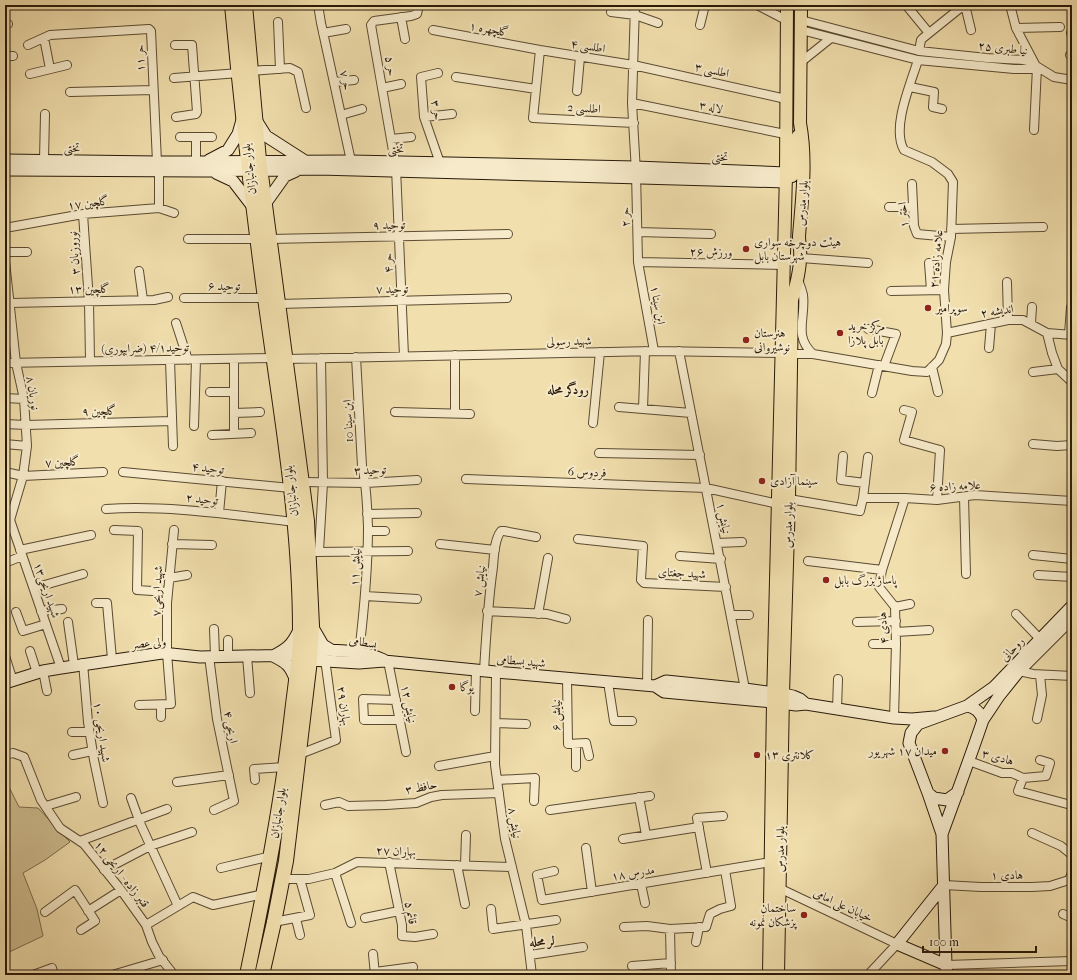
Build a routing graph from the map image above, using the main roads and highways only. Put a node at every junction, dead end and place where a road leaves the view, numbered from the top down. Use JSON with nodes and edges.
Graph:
{"nodes":[{"id":1,"x":232,"y":5,"type":"edge"},
{"id":2,"x":245,"y":5,"type":"edge"},
{"id":3,"x":787,"y":5,"type":"edge"},
{"id":4,"x":801,"y":5,"type":"edge"},
{"id":5,"x":245,"y":72,"type":"junction"},
{"id":6,"x":249,"y":119,"type":"junction"},
{"id":7,"x":800,"y":122,"type":"junction"},
{"id":8,"x":5,"y":160,"type":"edge"},
{"id":9,"x":202,"y":164,"type":"junction"},
{"id":10,"x":303,"y":165,"type":"junction"},
{"id":11,"x":158,"y":166,"type":"junction"},
{"id":12,"x":254,"y":166,"type":"junction"},
{"id":13,"x":396,"y":167,"type":"junction"},
{"id":14,"x":5,"y":170,"type":"edge"},
{"id":15,"x":636,"y":172,"type":"junction"},
{"id":16,"x":788,"y":177,"type":"junction"},
{"id":17,"x":259,"y":206,"type":"junction"},
{"id":18,"x":799,"y":238,"type":"junction"},
{"id":19,"x":264,"y":239,"type":"junction"},
{"id":20,"x":786,"y":354,"type":"junction"},
{"id":21,"x":280,"y":359,"type":"junction"},
{"id":22,"x":296,"y":485,"type":"junction"},
{"id":23,"x":1072,"y":606,"type":"edge"},
{"id":24,"x":1065,"y":621,"type":"edge"},
{"id":25,"x":306,"y":627,"type":"junction"},
{"id":26,"x":307,"y":655,"type":"junction"},
{"id":27,"x":273,"y":656,"type":"junction"},
{"id":28,"x":329,"y":659,"type":"junction"},
{"id":29,"x":386,"y":661,"type":"junction"},
{"id":30,"x":9,"y":682,"type":"edge"},
{"id":31,"x":302,"y":682,"type":"junction"},
{"id":32,"x":651,"y":686,"type":"junction"},
{"id":33,"x":778,"y":698,"type":"junction"},
{"id":34,"x":967,"y":706,"type":"junction"},
{"id":35,"x":896,"y":718,"type":"junction"},
{"id":36,"x":934,"y":718,"type":"junction"},
{"id":37,"x":983,"y":720,"type":"junction"},
{"id":38,"x":908,"y":743,"type":"junction"},
{"id":39,"x":958,"y":792,"type":"junction"},
{"id":40,"x":928,"y":793,"type":"junction"},
{"id":41,"x":942,"y":834,"type":"junction"},
{"id":42,"x":944,"y":885,"type":"junction"},
{"id":43,"x":947,"y":970,"type":"edge"},
{"id":44,"x":247,"y":975,"type":"edge"},
{"id":45,"x":262,"y":975,"type":"edge"},
{"id":46,"x":769,"y":975,"type":"edge"},
{"id":47,"x":778,"y":975,"type":"edge"}],
"edges":[{"from":1,"to":5,"type":"highway","name":"بلوار جانبازان"},
{"from":2,"to":5,"type":"highway","name":"بلوار جانبازان"},
{"from":3,"to":16,"type":"main road","name":"بلوار مدرس"},
{"from":4,"to":7,"type":"main road","name":"بلوار مدرس"},
{"from":5,"to":6,"type":"highway","name":"بلوار جانبازان"},
{"from":6,"to":9,"type":"main road"},
{"from":6,"to":10,"type":"main road"},
{"from":6,"to":12,"type":"highway","name":"بلوار جانبازان"},
{"from":7,"to":16,"type":"main road"},
{"from":7,"to":18,"type":"main road","name":"بلوار مدرس"},
{"from":8,"to":11,"type":"main road","name":"تختی"},
{"from":9,"to":11,"type":"main road","name":"تختی"},
{"from":9,"to":12,"type":"main road","name":"تختی"},
{"from":9,"to":17,"type":"main road"},
{"from":10,"to":12,"type":"main road","name":"تختی"},
{"from":10,"to":13,"type":"main road","name":"تختی"},
{"from":10,"to":13,"type":"main road","name":"تختی"},
{"from":10,"to":17,"type":"main road"},
{"from":11,"to":14,"type":"main road","name":"تختی"},
{"from":12,"to":17,"type":"highway","name":"بلوار جانبازان"},
{"from":13,"to":15,"type":"main road","name":"تختی"},
{"from":13,"to":15,"type":"main road","name":"تختی"},
{"from":15,"to":16,"type":"main road","name":"تختی"},
{"from":16,"to":18,"type":"main road"},
{"from":16,"to":20,"type":"main road","name":"بلوار مدرس"},
{"from":17,"to":19,"type":"highway","name":"بلوار جانبازان"},
{"from":18,"to":20,"type":"main road","name":"بلوار مدرس"},
{"from":19,"to":21,"type":"highway","name":"بلوار جانبازان"},
{"from":19,"to":21,"type":"highway","name":"بلوار جانبازان"},
{"from":20,"to":33,"type":"main road","name":"بلوار مدرس"},
{"from":21,"to":22,"type":"highway","name":"بلوار جانبازان"},
{"from":22,"to":25,"type":"highway","name":"بلوار جانبازان"},
{"from":22,"to":25,"type":"highway","name":"بلوار جانبازان"},
{"from":23,"to":24,"type":"main road","name":"روحانی"},
{"from":24,"to":34,"type":"main road","name":"روحانی"},
{"from":24,"to":37,"type":"main road","name":"روحانی"},
{"from":25,"to":26,"type":"highway","name":"بلوار جانبازان"},
{"from":25,"to":27,"type":"main road"},
{"from":25,"to":28,"type":"main road"},
{"from":26,"to":27,"type":"main road","name":"ولی عصر"},
{"from":26,"to":28,"type":"main road","name":"بسطامی"},
{"from":26,"to":31,"type":"highway","name":"بلوار جانبازان"},
{"from":27,"to":30,"type":"main road","name":"ولی عصر"},
{"from":27,"to":31,"type":"main road"},
{"from":28,"to":29,"type":"main road","name":"بسطامی"},
{"from":28,"to":29,"type":"main road","name":"بسطامی"},
{"from":28,"to":31,"type":"main road"},
{"from":29,"to":32,"type":"main road","name":"شهید بسطامی"},
{"from":31,"to":44,"type":"highway","name":"بلوار جانبازان"},
{"from":31,"to":45,"type":"highway","name":"بلوار جانبازان"},
{"from":32,"to":33,"type":"main road","name":"شهید بسطامی"},
{"from":32,"to":33,"type":"main road","name":"شهید بسطامی"},
{"from":33,"to":35,"type":"main road"},
{"from":33,"to":46,"type":"main road","name":"بلوار مدرس"},
{"from":33,"to":47,"type":"main road","name":"بلوار مدرس"},
{"from":34,"to":36,"type":"main road"},
{"from":34,"to":37,"type":"main road"},
{"from":35,"to":36,"type":"main road"},
{"from":35,"to":38,"type":"main road"},
{"from":36,"to":38,"type":"main road"},
{"from":37,"to":39,"type":"main road"},
{"from":38,"to":40,"type":"main road"},
{"from":39,"to":40,"type":"main road"},
{"from":39,"to":41,"type":"main road"},
{"from":40,"to":41,"type":"main road"},
{"from":41,"to":42,"type":"main road"},
{"from":42,"to":43,"type":"main road"},
{"from":42,"to":43,"type":"main road"}]}
